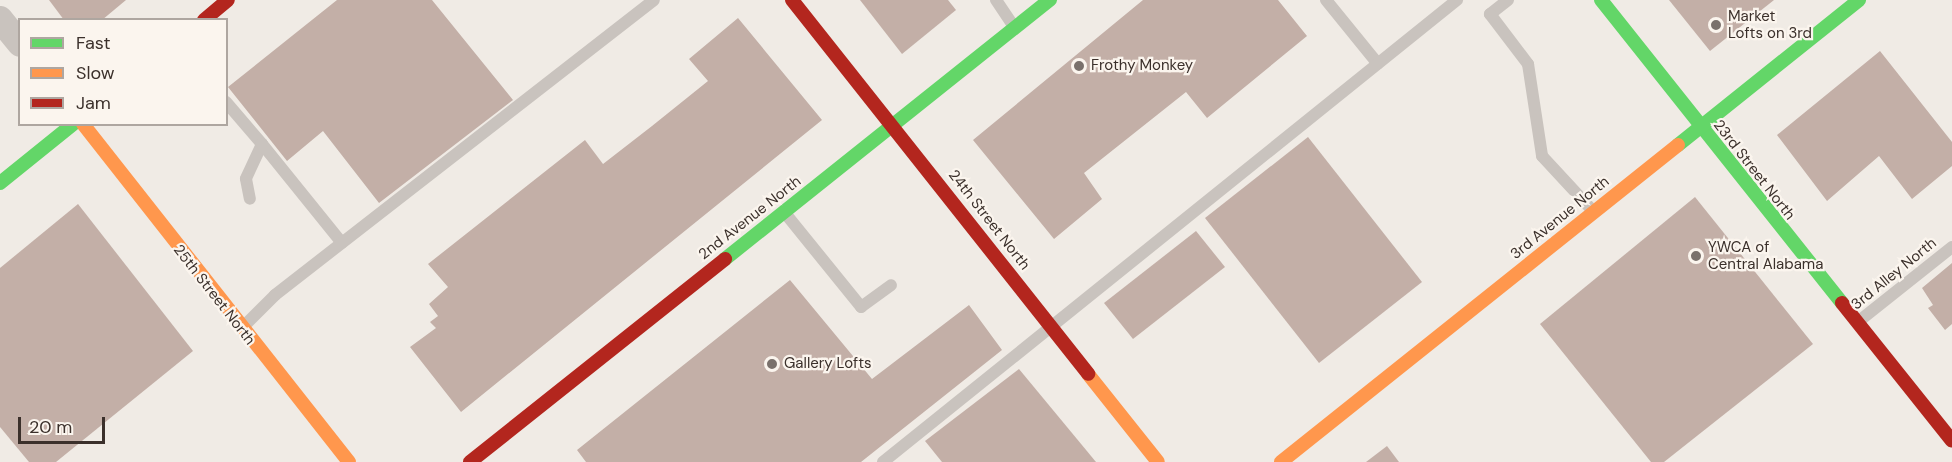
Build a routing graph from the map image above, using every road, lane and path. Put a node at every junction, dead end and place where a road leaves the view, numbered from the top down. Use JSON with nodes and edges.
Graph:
{"nodes":[{"id":1,"x":228,"y":0,"type":"edge"},
{"id":2,"x":654,"y":0,"type":"edge"},
{"id":3,"x":792,"y":0,"type":"edge"},
{"id":4,"x":996,"y":0,"type":"edge"},
{"id":5,"x":1050,"y":0,"type":"edge"},
{"id":6,"x":1326,"y":0,"type":"edge"},
{"id":7,"x":1456,"y":0,"type":"edge"},
{"id":8,"x":1508,"y":0,"type":"edge"},
{"id":9,"x":1601,"y":0,"type":"edge"},
{"id":10,"x":1859,"y":0,"type":"edge"},
{"id":11,"x":206,"y":18,"type":"edge"},
{"id":12,"x":0,"y":19,"type":"edge"},
{"id":13,"x":1015,"y":28,"type":"junction"},
{"id":14,"x":18,"y":42,"type":"edge"},
{"id":15,"x":1378,"y":64,"type":"junction"},
{"id":16,"x":228,"y":104,"type":"edge"},
{"id":17,"x":71,"y":126,"type":"edge"},
{"id":18,"x":84,"y":126,"type":"edge"},
{"id":19,"x":893,"y":126,"type":"junction"},
{"id":20,"x":1700,"y":128,"type":"junction"},
{"id":21,"x":262,"y":144,"type":"junction"},
{"id":22,"x":0,"y":183,"type":"edge"},
{"id":23,"x":250,"y":199,"type":"dead end"},
{"id":24,"x":784,"y":212,"type":"junction"},
{"id":25,"x":1594,"y":212,"type":"junction"},
{"id":26,"x":342,"y":243,"type":"junction"},
{"id":27,"x":1952,"y":247,"type":"edge"},
{"id":28,"x":891,"y":285,"type":"dead end"},
{"id":29,"x":1855,"y":324,"type":"junction"},
{"id":30,"x":1052,"y":327,"type":"junction"},
{"id":31,"x":240,"y":329,"type":"junction"},
{"id":32,"x":1952,"y":441,"type":"edge"},
{"id":33,"x":349,"y":462,"type":"edge"},
{"id":34,"x":470,"y":462,"type":"edge"},
{"id":35,"x":883,"y":462,"type":"edge"},
{"id":36,"x":1158,"y":462,"type":"edge"},
{"id":37,"x":1281,"y":462,"type":"edge"}],
"edges":[{"from":1,"to":11,"type":"main road"},
{"from":2,"to":26,"type":"lane"},
{"from":3,"to":19,"type":"main road","name":"24th Street North"},
{"from":4,"to":13,"type":"lane"},
{"from":5,"to":13,"type":"main road","name":"2nd Avenue North"},
{"from":6,"to":15,"type":"lane"},
{"from":7,"to":15,"type":"lane"},
{"from":8,"to":25,"type":"lane"},
{"from":9,"to":20,"type":"main road","name":"23rd Street North"},
{"from":10,"to":20,"type":"main road","name":"3rd Avenue North"},
{"from":12,"to":14,"type":"street"},
{"from":13,"to":19,"type":"main road","name":"2nd Avenue North"},
{"from":15,"to":30,"type":"lane"},
{"from":16,"to":21,"type":"lane"},
{"from":17,"to":22,"type":"main road"},
{"from":18,"to":31,"type":"main road","name":"25th Street North"},
{"from":19,"to":24,"type":"main road","name":"2nd Avenue North"},
{"from":19,"to":30,"type":"main road","name":"24th Street North"},
{"from":20,"to":25,"type":"main road","name":"3rd Avenue North"},
{"from":20,"to":29,"type":"main road","name":"23rd Street North"},
{"from":21,"to":23,"type":"lane"},
{"from":21,"to":26,"type":"lane"},
{"from":24,"to":28,"type":"lane"},
{"from":24,"to":34,"type":"main road","name":"2nd Avenue North"},
{"from":25,"to":37,"type":"main road","name":"3rd Avenue North"},
{"from":26,"to":31,"type":"lane"},
{"from":27,"to":29,"type":"lane","name":"3rd Alley North"},
{"from":29,"to":32,"type":"main road","name":"23rd Street North"},
{"from":30,"to":35,"type":"lane"},
{"from":30,"to":36,"type":"main road","name":"24th Street North"},
{"from":31,"to":33,"type":"main road","name":"25th Street North"}]}
